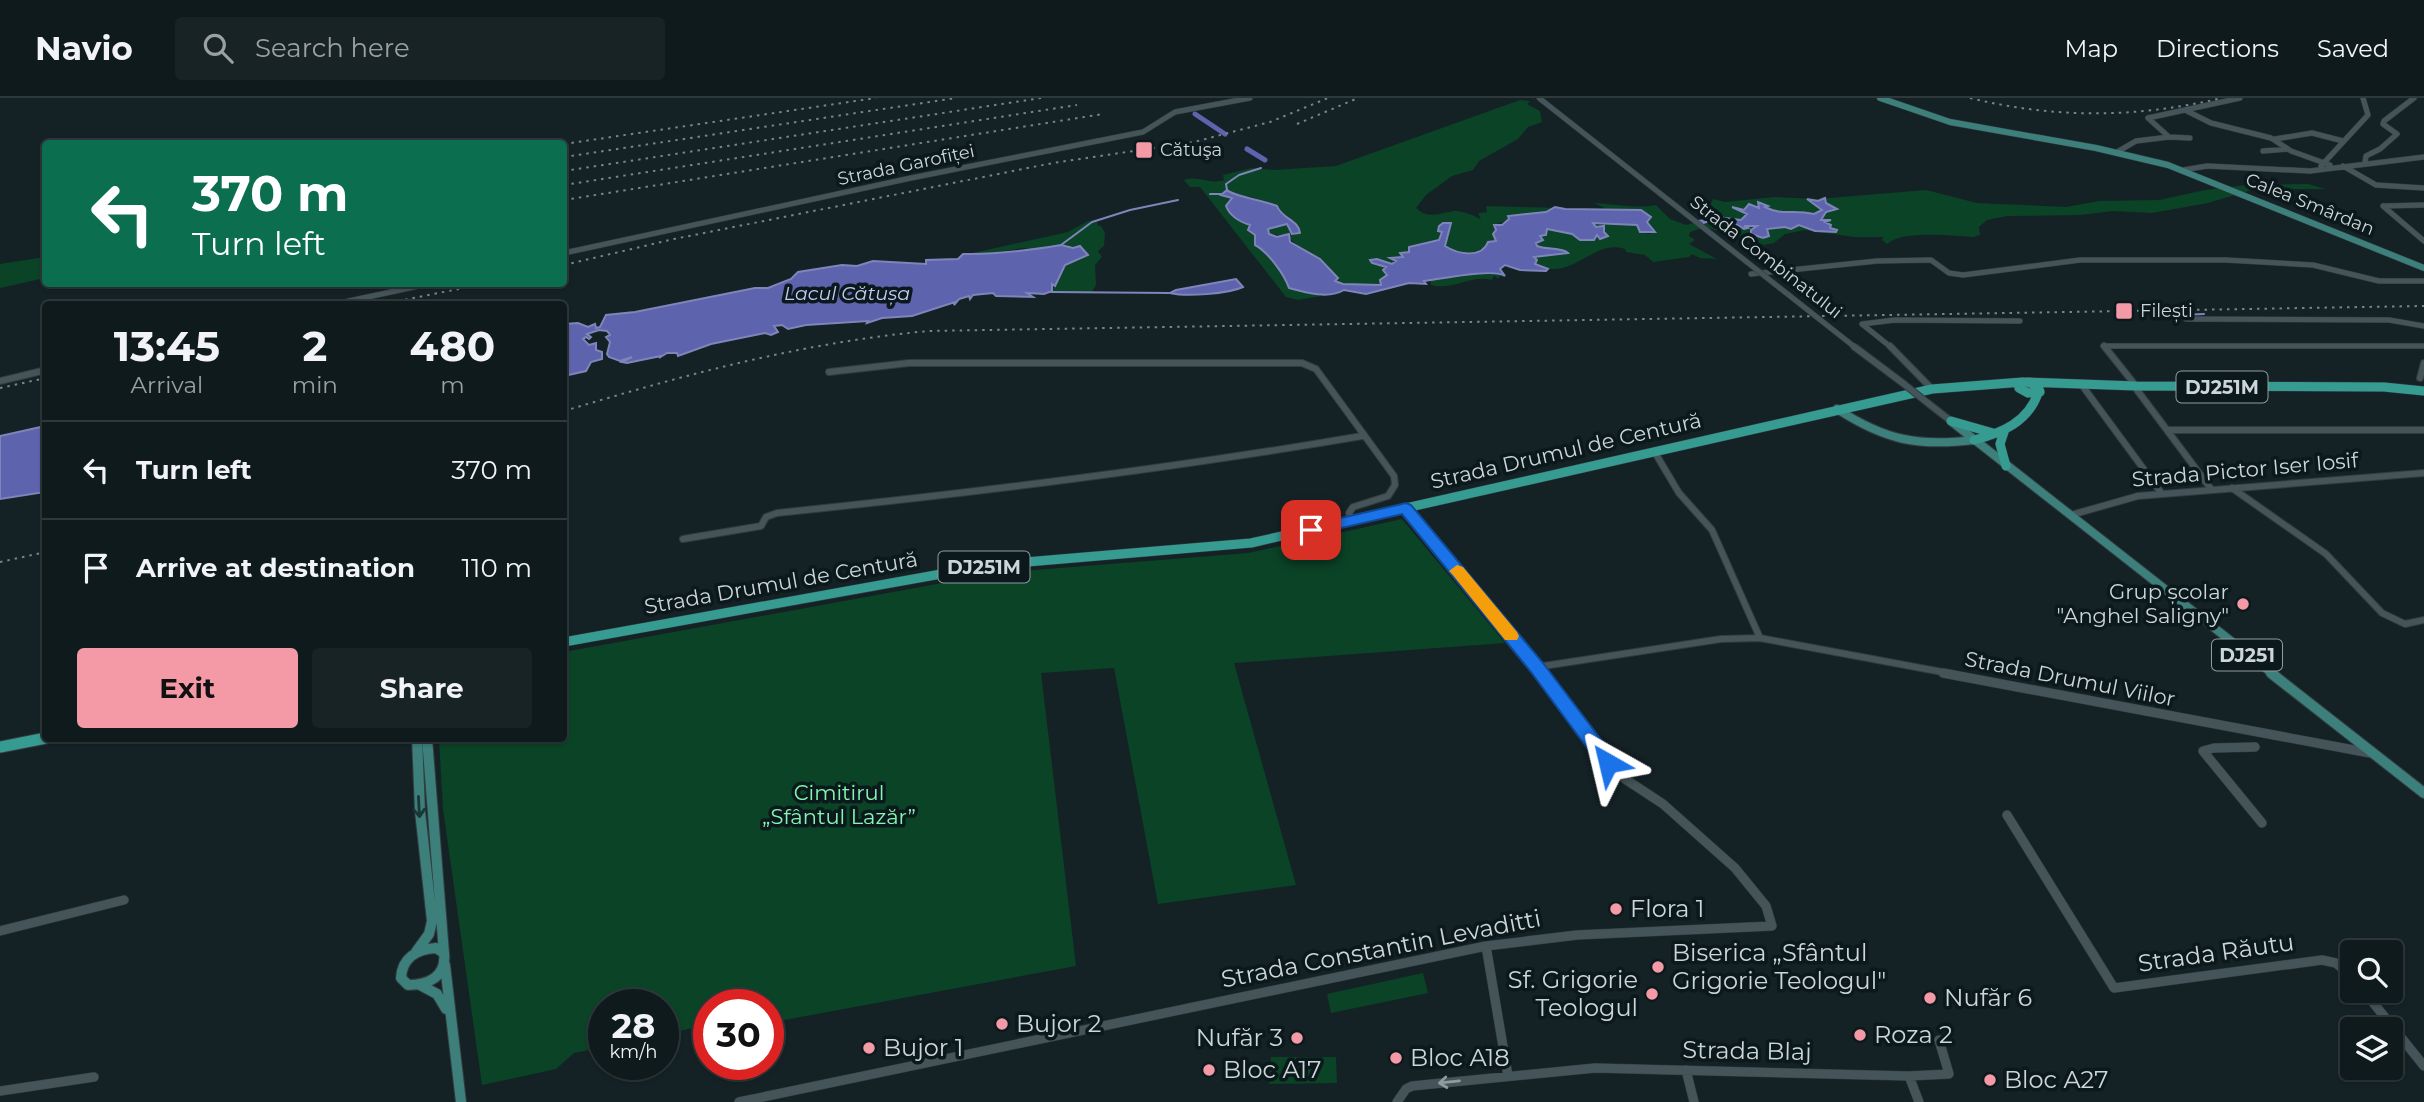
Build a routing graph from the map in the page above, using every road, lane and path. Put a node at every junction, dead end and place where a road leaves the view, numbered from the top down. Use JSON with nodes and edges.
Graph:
{"nodes":[{"id":1,"x":1250,"y":98,"type":"edge"},
{"id":2,"x":1539,"y":98,"type":"edge"},
{"id":3,"x":1880,"y":98,"type":"edge"},
{"id":4,"x":2240,"y":98,"type":"edge"},
{"id":5,"x":2363,"y":98,"type":"edge"},
{"id":6,"x":2414,"y":98,"type":"edge"},
{"id":7,"x":2187,"y":111,"type":"junction"},
{"id":8,"x":2169,"y":137,"type":"junction"},
{"id":9,"x":2190,"y":138,"type":"dead end"},
{"id":10,"x":2274,"y":139,"type":"junction"},
{"id":11,"x":2343,"y":141,"type":"junction"},
{"id":12,"x":2288,"y":149,"type":"junction"},
{"id":13,"x":2263,"y":151,"type":"dead end"},
{"id":14,"x":2117,"y":152,"type":"junction"},
{"id":15,"x":2424,"y":157,"type":"edge"},
{"id":16,"x":2365,"y":162,"type":"junction"},
{"id":17,"x":2323,"y":163,"type":"junction"},
{"id":18,"x":2343,"y":166,"type":"junction"},
{"id":19,"x":2333,"y":167,"type":"junction"},
{"id":20,"x":2317,"y":169,"type":"junction"},
{"id":21,"x":2183,"y":170,"type":"junction"},
{"id":22,"x":2424,"y":188,"type":"edge"},
{"id":23,"x":2424,"y":205,"type":"edge"},
{"id":24,"x":2424,"y":241,"type":"edge"},
{"id":25,"x":567,"y":252,"type":"edge"},
{"id":26,"x":2424,"y":268,"type":"edge"},
{"id":27,"x":1751,"y":274,"type":"dead end"},
{"id":28,"x":2424,"y":281,"type":"edge"},
{"id":29,"x":414,"y":287,"type":"edge"},
{"id":30,"x":349,"y":301,"type":"edge"},
{"id":31,"x":2186,"y":319,"type":"dead end"},
{"id":32,"x":2020,"y":321,"type":"dead end"},
{"id":33,"x":2424,"y":326,"type":"edge"},
{"id":34,"x":2424,"y":346,"type":"edge"},
{"id":35,"x":2424,"y":363,"type":"edge"},
{"id":36,"x":42,"y":371,"type":"edge"},
{"id":37,"x":829,"y":372,"type":"dead end"},
{"id":38,"x":2420,"y":378,"type":"dead end"},
{"id":39,"x":0,"y":381,"type":"edge"},
{"id":40,"x":2024,"y":387,"type":"junction"},
{"id":41,"x":2084,"y":388,"type":"junction"},
{"id":42,"x":2136,"y":388,"type":"junction"},
{"id":43,"x":1932,"y":389,"type":"junction"},
{"id":44,"x":2039,"y":393,"type":"junction"},
{"id":45,"x":2422,"y":393,"type":"edge"},
{"id":46,"x":1837,"y":409,"type":"junction"},
{"id":47,"x":2030,"y":410,"type":"junction"},
{"id":48,"x":1951,"y":421,"type":"junction"},
{"id":49,"x":2167,"y":430,"type":"junction"},
{"id":50,"x":2424,"y":430,"type":"edge"},
{"id":51,"x":2004,"y":432,"type":"junction"},
{"id":52,"x":1362,"y":436,"type":"junction"},
{"id":53,"x":1974,"y":440,"type":"junction"},
{"id":54,"x":1949,"y":444,"type":"junction"},
{"id":55,"x":1654,"y":451,"type":"junction"},
{"id":56,"x":2007,"y":466,"type":"junction"},
{"id":57,"x":2424,"y":473,"type":"edge"},
{"id":58,"x":2231,"y":487,"type":"junction"},
{"id":59,"x":2211,"y":489,"type":"junction"},
{"id":60,"x":2162,"y":494,"type":"junction"},
{"id":61,"x":1406,"y":508,"type":"junction"},
{"id":62,"x":2071,"y":515,"type":"junction"},
{"id":63,"x":1351,"y":521,"type":"junction"},
{"id":64,"x":683,"y":539,"type":"dead end"},
{"id":65,"x":2424,"y":620,"type":"edge"},
{"id":66,"x":1760,"y":638,"type":"junction"},
{"id":67,"x":567,"y":641,"type":"edge"},
{"id":68,"x":1537,"y":667,"type":"junction"},
{"id":69,"x":42,"y":739,"type":"edge"},
{"id":70,"x":417,"y":742,"type":"edge"},
{"id":71,"x":427,"y":742,"type":"edge"},
{"id":72,"x":0,"y":747,"type":"edge"},
{"id":73,"x":2255,"y":747,"type":"dead end"},
{"id":74,"x":2374,"y":754,"type":"junction"},
{"id":75,"x":2424,"y":793,"type":"edge"},
{"id":76,"x":2007,"y":815,"type":"dead end"},
{"id":77,"x":2262,"y":823,"type":"dead end"},
{"id":78,"x":124,"y":900,"type":"dead end"},
{"id":79,"x":0,"y":930,"type":"edge"},
{"id":80,"x":1486,"y":946,"type":"junction"},
{"id":81,"x":416,"y":952,"type":"junction"},
{"id":82,"x":445,"y":958,"type":"junction"},
{"id":83,"x":2340,"y":966,"type":"edge"},
{"id":84,"x":420,"y":985,"type":"junction"},
{"id":85,"x":2373,"y":1003,"type":"edge"},
{"id":86,"x":450,"y":1017,"type":"junction"},
{"id":87,"x":1939,"y":1040,"type":"dead end"},
{"id":88,"x":2424,"y":1066,"type":"edge"},
{"id":89,"x":1686,"y":1070,"type":"junction"},
{"id":90,"x":1508,"y":1076,"type":"junction"},
{"id":91,"x":1909,"y":1076,"type":"junction"},
{"id":92,"x":94,"y":1077,"type":"dead end"},
{"id":93,"x":0,"y":1091,"type":"edge"},
{"id":94,"x":461,"y":1102,"type":"edge"},
{"id":95,"x":739,"y":1102,"type":"edge"},
{"id":96,"x":1398,"y":1102,"type":"edge"},
{"id":97,"x":1695,"y":1102,"type":"edge"},
{"id":98,"x":1919,"y":1102,"type":"edge"}],
"edges":[{"from":1,"to":25,"type":"street","name":"Strada Garofiței"},
{"from":2,"to":48,"type":"street","name":"Strada Combinatului","bridge":true},
{"from":3,"to":14,"type":"main road","name":"Calea Smârdan"},
{"from":4,"to":7,"type":"street"},
{"from":5,"to":11,"type":"street"},
{"from":6,"to":16,"type":"street"},
{"from":7,"to":8,"type":"street"},
{"from":7,"to":10,"type":"street"},
{"from":8,"to":9,"type":"street"},
{"from":8,"to":14,"type":"street"},
{"from":10,"to":11,"type":"street"},
{"from":10,"to":12,"type":"street"},
{"from":11,"to":17,"type":"street"},
{"from":12,"to":13,"type":"street"},
{"from":12,"to":17,"type":"street"},
{"from":14,"to":21,"type":"main road","name":"Calea Smârdan"},
{"from":15,"to":16,"type":"street"},
{"from":16,"to":18,"type":"street"},
{"from":17,"to":19,"type":"street"},
{"from":17,"to":20,"type":"street"},
{"from":18,"to":19,"type":"street"},
{"from":18,"to":22,"type":"street"},
{"from":19,"to":20,"type":"street"},
{"from":20,"to":21,"type":"street"},
{"from":21,"to":26,"type":"main road","name":"Calea Smârdan"},
{"from":23,"to":24,"type":"street"},
{"from":27,"to":28,"type":"street"},
{"from":29,"to":30,"type":"street"},
{"from":31,"to":33,"type":"street"},
{"from":32,"to":43,"type":"street"},
{"from":34,"to":42,"type":"street"},
{"from":35,"to":38,"type":"street"},
{"from":36,"to":39,"type":"street"},
{"from":37,"to":52,"type":"street"},
{"from":40,"to":42,"type":"highway","number":"DJ251M"},
{"from":40,"to":43,"type":"highway","name":"Strada Drumul de Centură","number":"DJ251M"},
{"from":40,"to":44,"type":"highway","number":"DJ251M"},
{"from":40,"to":47,"type":"highway"},
{"from":41,"to":42,"type":"highway","number":"DJ251M"},
{"from":41,"to":44,"type":"highway","number":"DJ251M"},
{"from":41,"to":60,"type":"street"},
{"from":42,"to":45,"type":"highway","number":"DJ251M"},
{"from":42,"to":49,"type":"street"},
{"from":43,"to":46,"type":"highway","name":"Strada Drumul de Centură","number":"DJ251M"},
{"from":44,"to":47,"type":"highway"},
{"from":46,"to":54,"type":"main road"},
{"from":46,"to":55,"type":"highway","name":"Strada Drumul de Centură","number":"DJ251M"},
{"from":47,"to":51,"type":"highway"},
{"from":48,"to":51,"type":"highway"},
{"from":48,"to":53,"type":"main road","name":"Strada Combinatului","number":"DJ251"},
{"from":48,"to":54,"type":"main road"},
{"from":49,"to":50,"type":"street"},
{"from":49,"to":59,"type":"street"},
{"from":51,"to":53,"type":"highway"},
{"from":51,"to":56,"type":"highway"},
{"from":52,"to":63,"type":"street"},
{"from":52,"to":64,"type":"street"},
{"from":53,"to":54,"type":"main road"},
{"from":53,"to":56,"type":"main road","name":"Strada Combinatului","number":"DJ251"},
{"from":55,"to":61,"type":"highway","name":"Strada Drumul de Centură","number":"DJ251M"},
{"from":55,"to":66,"type":"street"},
{"from":56,"to":62,"type":"main road","name":"Strada Combinatului","number":"DJ251"},
{"from":57,"to":58,"type":"street","name":"Strada Pictor Iser Iosif"},
{"from":58,"to":59,"type":"street","name":"Strada Pictor Iser Iosif"},
{"from":58,"to":65,"type":"street"},
{"from":59,"to":60,"type":"street","name":"Strada Pictor Iser Iosif"},
{"from":60,"to":62,"type":"street","name":"Strada Pictor Iser Iosif"},
{"from":61,"to":63,"type":"highway","name":"Strada Drumul de Centură","number":"DJ251M"},
{"from":61,"to":68,"type":"street","name":"Strada Constantin Levaditti"},
{"from":62,"to":74,"type":"main road","name":"Strada Combinatului","number":"DJ251"},
{"from":63,"to":67,"type":"highway","name":"Strada Drumul de Centură","number":"DJ251M"},
{"from":66,"to":68,"type":"street","name":"Strada Drumul Viilor"},
{"from":66,"to":74,"type":"street","name":"Strada Drumul Viilor"},
{"from":68,"to":80,"type":"street","name":"Strada Constantin Levaditti"},
{"from":69,"to":72,"type":"highway"},
{"from":70,"to":81,"type":"main road","one_way":true},
{"from":71,"to":82,"type":"main road"},
{"from":73,"to":77,"type":"street"},
{"from":74,"to":75,"type":"main road","name":"Strada Combinatului","number":"DJ251"},
{"from":76,"to":83,"type":"street","name":"Strada Răutu"},
{"from":78,"to":79,"type":"street"},
{"from":80,"to":90,"type":"street"},
{"from":80,"to":95,"type":"street","name":"Strada Constantin Levaditti"},
{"from":81,"to":82,"type":"main road"},
{"from":81,"to":84,"type":"main road"},
{"from":82,"to":84,"type":"main road"},
{"from":82,"to":86,"type":"main road"},
{"from":84,"to":86,"type":"main road"},
{"from":85,"to":88,"type":"street"},
{"from":86,"to":94,"type":"main road"},
{"from":87,"to":91,"type":"street","name":"Strada Blaj"},
{"from":89,"to":90,"type":"street","name":"Strada Blaj"},
{"from":89,"to":91,"type":"street","name":"Strada Blaj"},
{"from":89,"to":97,"type":"street"},
{"from":90,"to":96,"type":"street","name":"Strada Blaj","one_way":true},
{"from":91,"to":98,"type":"street"},
{"from":92,"to":93,"type":"street"}]}
